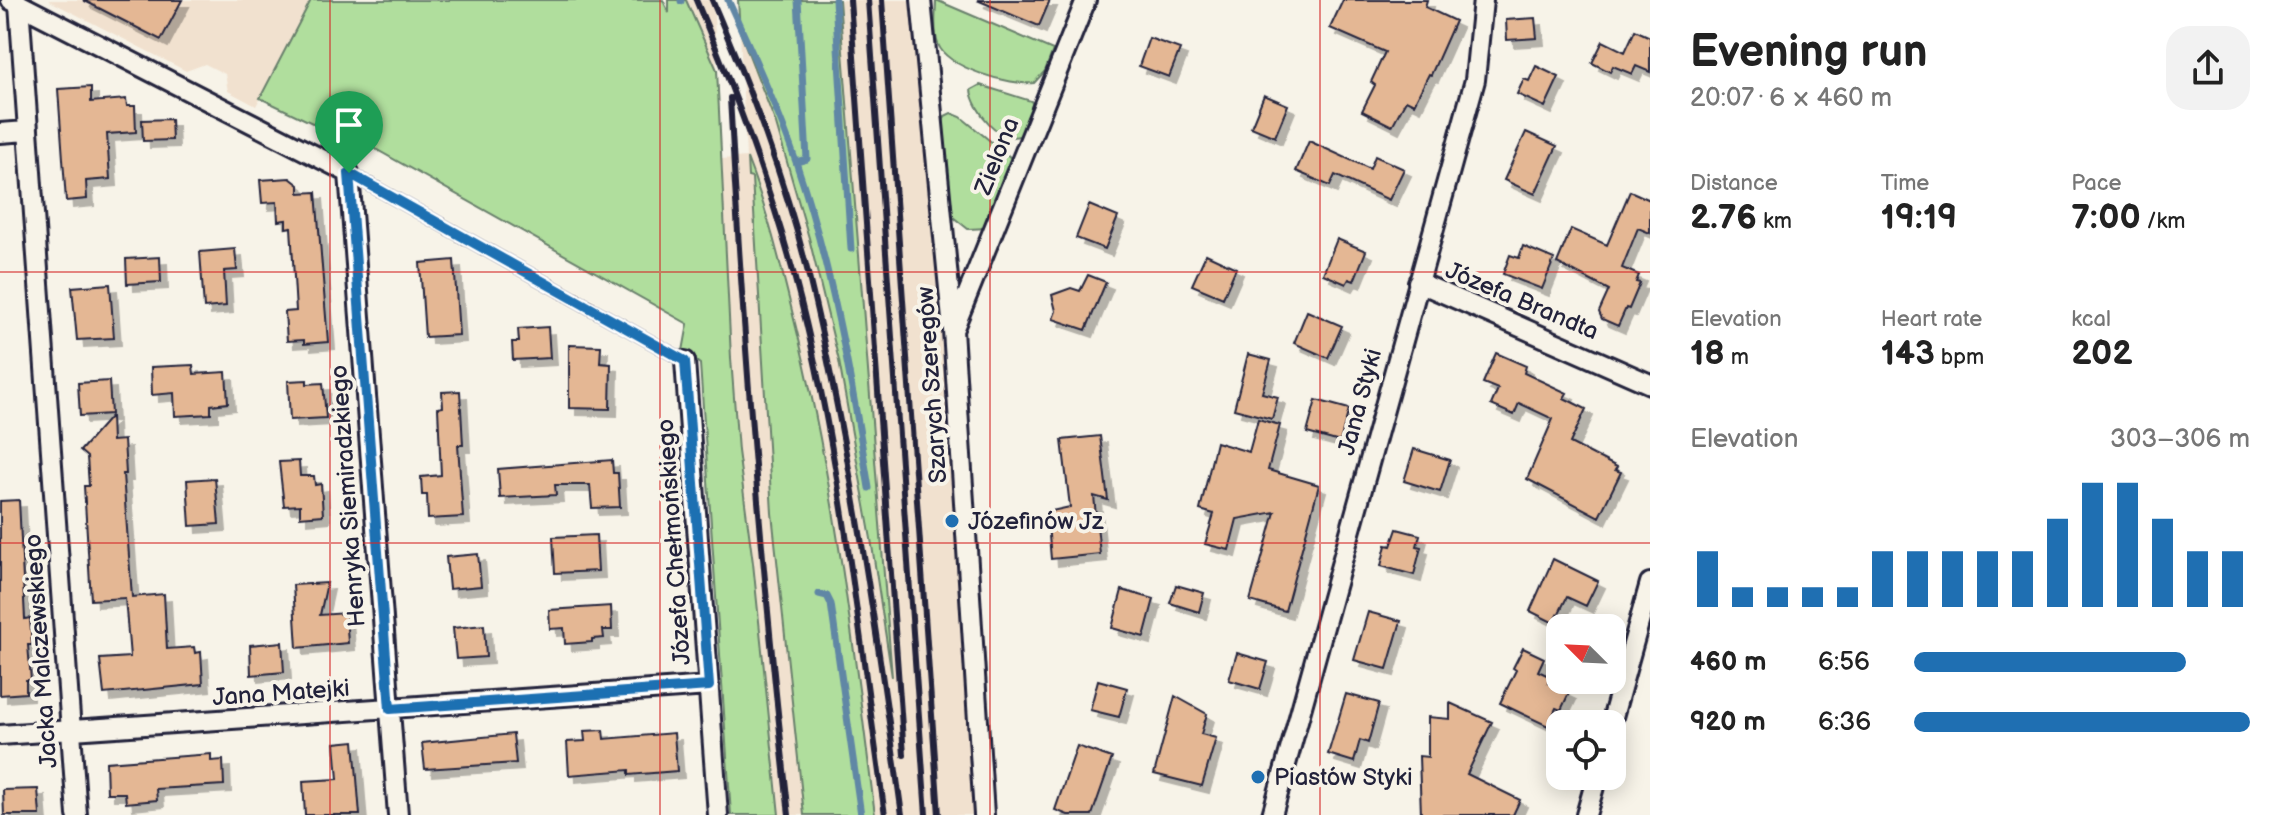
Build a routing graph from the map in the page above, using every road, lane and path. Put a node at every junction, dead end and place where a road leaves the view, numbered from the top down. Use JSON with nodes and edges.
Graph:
{"nodes":[{"id":1,"x":921,"y":0,"type":"edge"},
{"id":2,"x":1086,"y":0,"type":"edge"},
{"id":3,"x":1483,"y":0,"type":"edge"},
{"id":4,"x":15,"y":2,"type":"edge"},
{"id":5,"x":27,"y":131,"type":"junction"},
{"id":6,"x":0,"y":133,"type":"edge"},
{"id":7,"x":349,"y":173,"type":"junction"},
{"id":8,"x":1418,"y":282,"type":"junction"},
{"id":9,"x":953,"y":330,"type":"junction"},
{"id":10,"x":685,"y":361,"type":"joint"},
{"id":11,"x":1650,"y":384,"type":"edge"},
{"id":12,"x":1650,"y":583,"type":"edge"},
{"id":13,"x":709,"y":686,"type":"junction"},
{"id":14,"x":390,"y":709,"type":"junction"},
{"id":15,"x":1615,"y":710,"type":"edge"},
{"id":16,"x":71,"y":730,"type":"junction"},
{"id":17,"x":0,"y":735,"type":"edge"},
{"id":18,"x":1593,"y":790,"type":"edge"},
{"id":19,"x":77,"y":815,"type":"edge"},
{"id":20,"x":398,"y":815,"type":"edge"},
{"id":21,"x":718,"y":815,"type":"edge"},
{"id":22,"x":984,"y":815,"type":"edge"},
{"id":23,"x":1272,"y":815,"type":"edge"},
{"id":24,"x":1586,"y":815,"type":"edge"}],
"edges":[{"from":1,"to":9,"type":"street","name":"Szarych Szeregów"},
{"from":2,"to":9,"type":"street","name":"Zielona"},
{"from":3,"to":8,"type":"street","name":"Jana Styki"},
{"from":4,"to":5,"type":"street","name":"Jacka Malczewskiego"},
{"from":4,"to":7,"type":"street"},
{"from":5,"to":6,"type":"street"},
{"from":5,"to":16,"type":"street","name":"Jacka Malczewskiego"},
{"from":7,"to":10,"type":"lane"},
{"from":7,"to":14,"type":"street","name":"Henryka Siemiradzkiego"},
{"from":8,"to":11,"type":"street","name":"Józefa Brandta"},
{"from":8,"to":23,"type":"street","name":"Jana Styki"},
{"from":9,"to":22,"type":"street","name":"Szarych Szeregów"},
{"from":10,"to":13,"type":"street","name":"Józefa Chełmońskiego"},
{"from":12,"to":15,"type":"street"},
{"from":13,"to":14,"type":"street","name":"Jana Matejki"},
{"from":13,"to":21,"type":"street","name":"Józefa Chełmońskiego"},
{"from":14,"to":16,"type":"street","name":"Jana Matejki"},
{"from":14,"to":20,"type":"street","name":"Henryka Siemiradzkiego"},
{"from":16,"to":17,"type":"street","name":"Jana Matejki"},
{"from":16,"to":19,"type":"street","name":"Jacka Malczewskiego"},
{"from":18,"to":24,"type":"street"}]}
